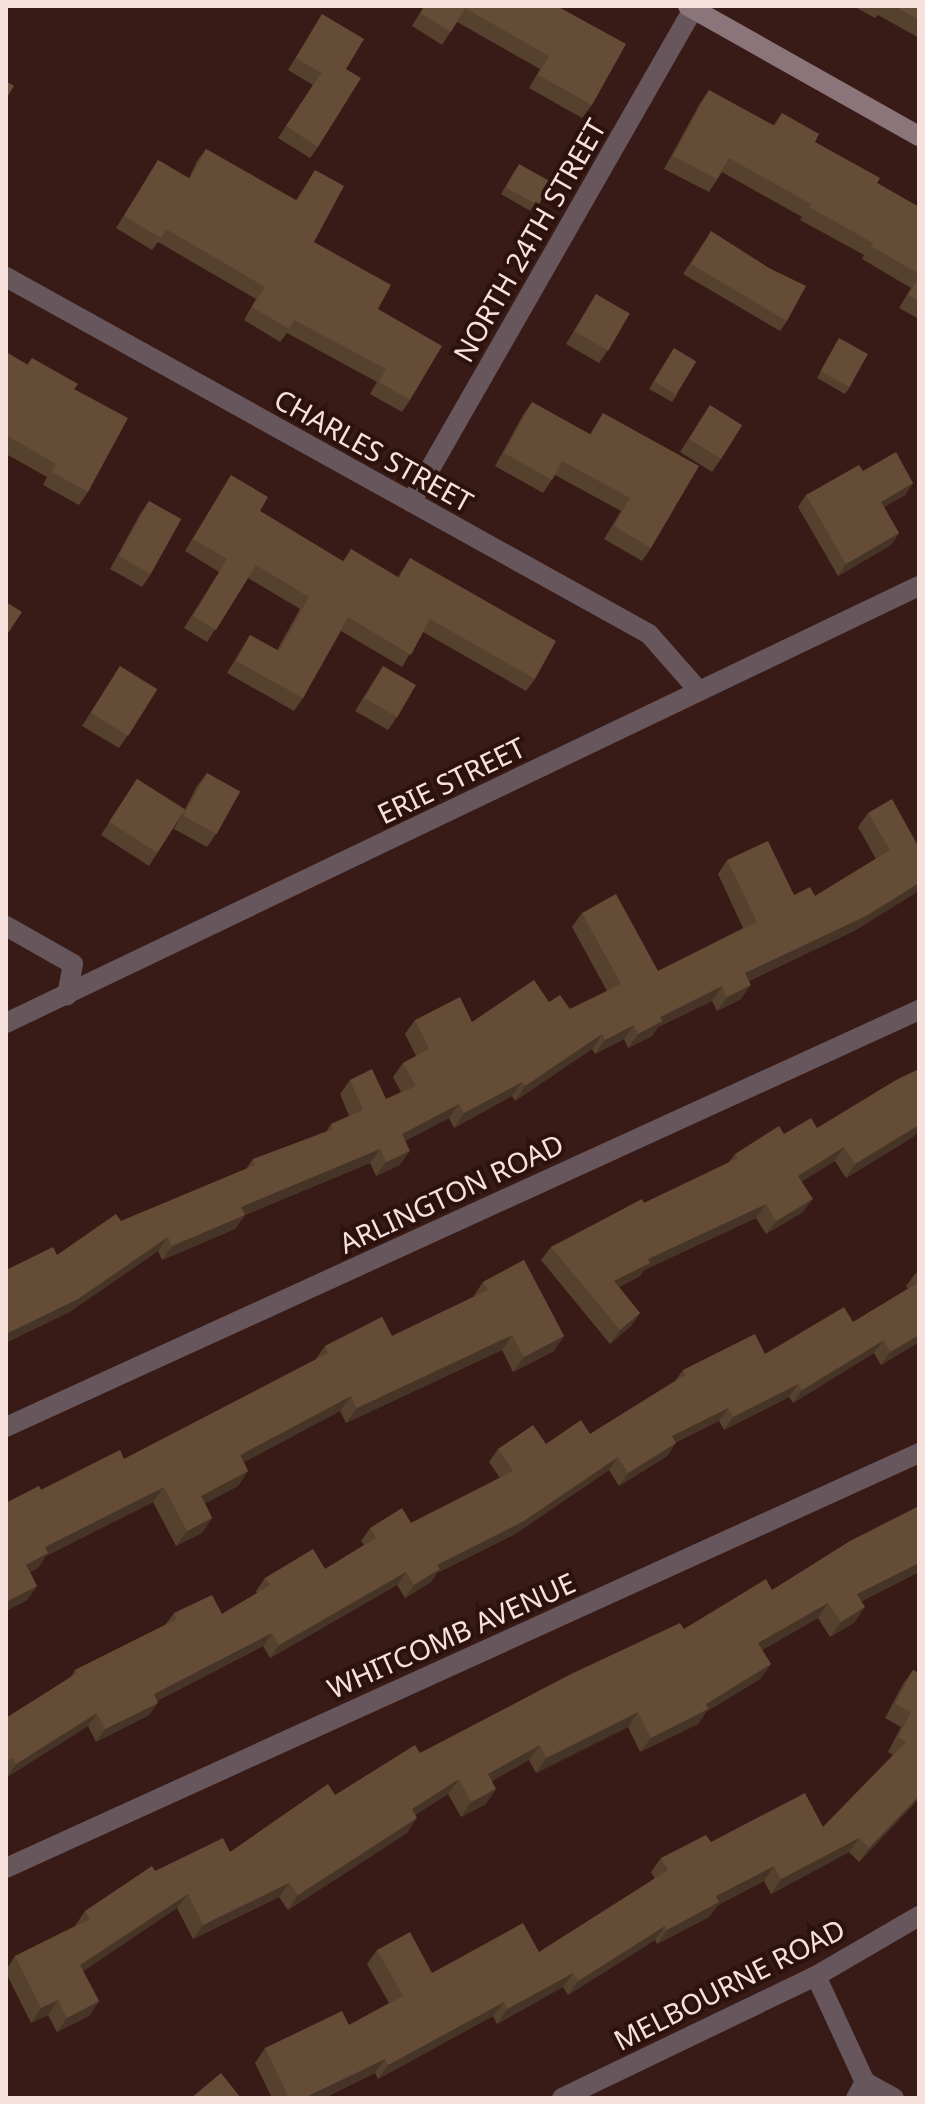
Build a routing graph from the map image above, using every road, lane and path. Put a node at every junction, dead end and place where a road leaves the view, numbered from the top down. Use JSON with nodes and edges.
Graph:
{"nodes":[{"id":1,"x":692,"y":7,"type":"edge"},
{"id":2,"x":919,"y":136,"type":"edge"},
{"id":3,"x":6,"y":277,"type":"edge"},
{"id":4,"x":411,"y":502,"type":"junction"},
{"id":5,"x":919,"y":586,"type":"edge"},
{"id":6,"x":699,"y":691,"type":"junction"},
{"id":7,"x":6,"y":926,"type":"edge"},
{"id":8,"x":67,"y":995,"type":"junction"},
{"id":9,"x":919,"y":1010,"type":"edge"},
{"id":10,"x":6,"y":1023,"type":"edge"},
{"id":11,"x":6,"y":1427,"type":"edge"},
{"id":12,"x":919,"y":1453,"type":"edge"},
{"id":13,"x":6,"y":1868,"type":"edge"},
{"id":14,"x":919,"y":1916,"type":"edge"},
{"id":15,"x":816,"y":1976,"type":"junction"},
{"id":16,"x":861,"y":2090,"type":"edge"},
{"id":17,"x":562,"y":2098,"type":"edge"},
{"id":18,"x":894,"y":2098,"type":"edge"}],
"edges":[{"from":1,"to":2,"type":"street"},
{"from":1,"to":4,"type":"street","name":"NORTH 24TH STREET"},
{"from":3,"to":4,"type":"street","name":"CHARLES STREET"},
{"from":4,"to":6,"type":"street","name":"CHARLES STREET"},
{"from":5,"to":6,"type":"street","name":"ERIE STREET"},
{"from":6,"to":8,"type":"street","name":"ERIE STREET"},
{"from":7,"to":8,"type":"street"},
{"from":8,"to":10,"type":"street","name":"ERIE STREET"},
{"from":9,"to":11,"type":"street","name":"ARLINGTON ROAD"},
{"from":12,"to":13,"type":"street","name":"WHITCOMB AVENUE"},
{"from":14,"to":15,"type":"street","name":"MELBOURNE ROAD"},
{"from":15,"to":16,"type":"street"},
{"from":15,"to":17,"type":"street","name":"MELBOURNE ROAD"},
{"from":16,"to":18,"type":"street"}]}
